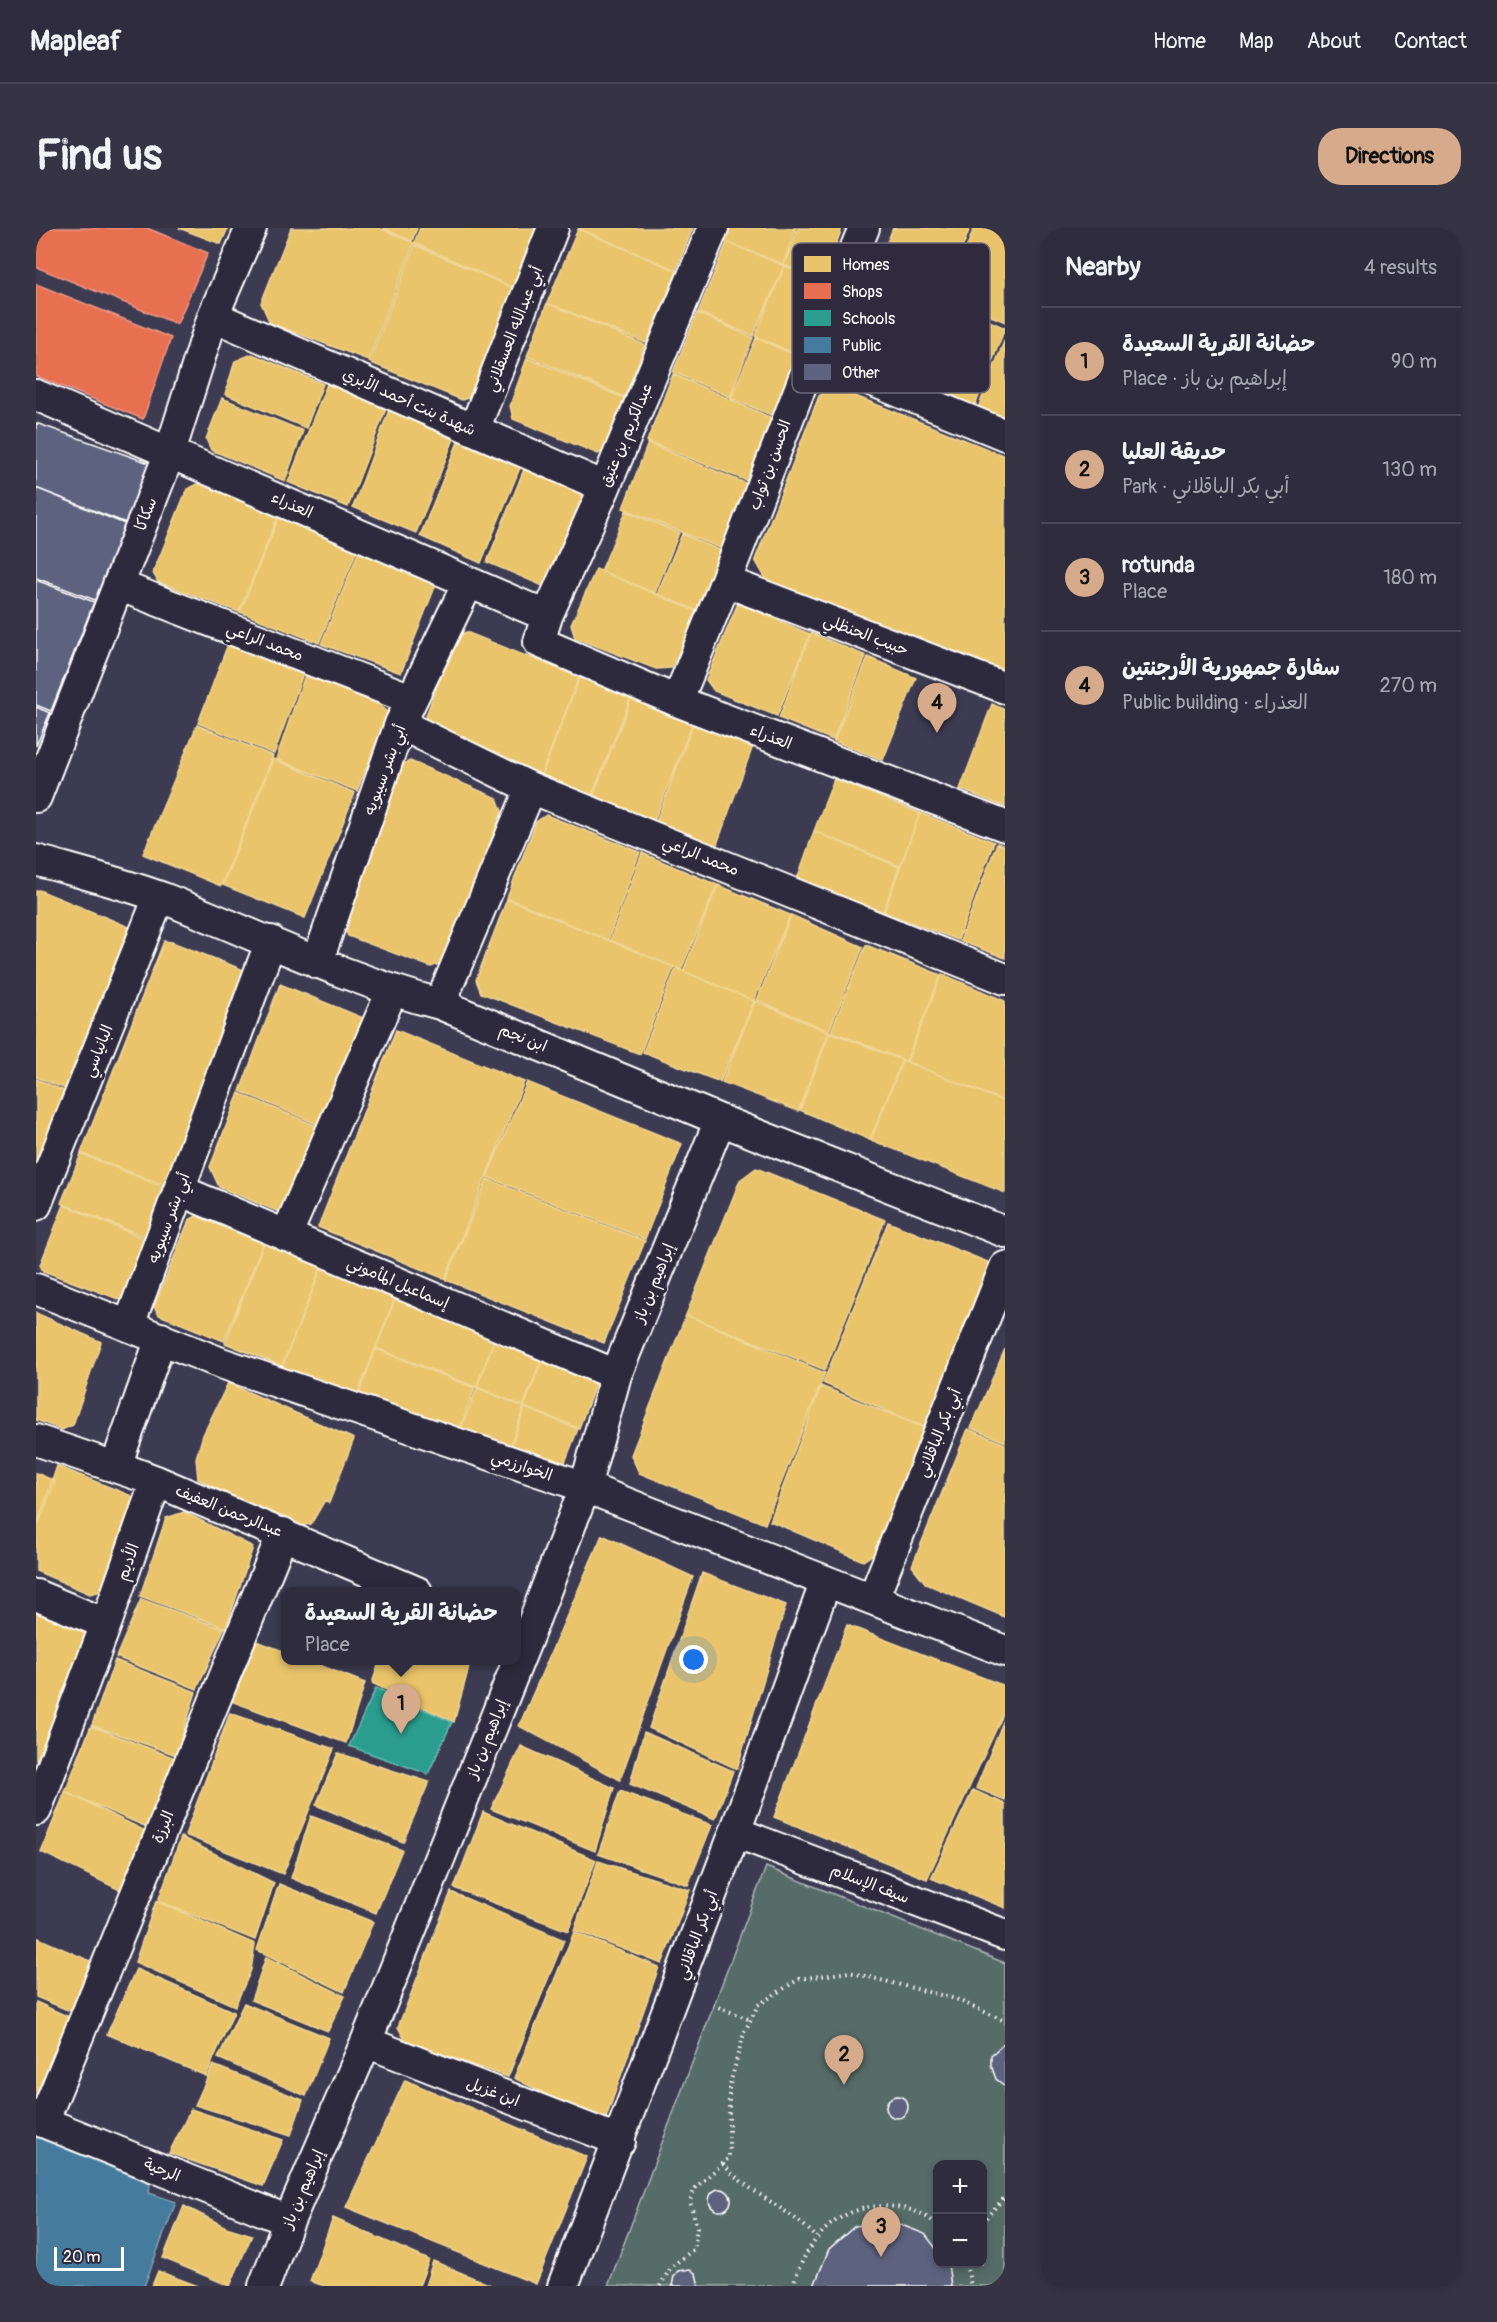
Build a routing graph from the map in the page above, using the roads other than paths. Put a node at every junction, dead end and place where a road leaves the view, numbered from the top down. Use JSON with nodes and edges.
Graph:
{"nodes":[{"id":1,"x":251,"y":228,"type":"edge"},
{"id":2,"x":553,"y":228,"type":"edge"},
{"id":3,"x":713,"y":228,"type":"edge"},
{"id":4,"x":864,"y":228,"type":"edge"},
{"id":5,"x":858,"y":243,"type":"edge"},
{"id":6,"x":213,"y":316,"type":"junction"},
{"id":7,"x":796,"y":393,"type":"edge"},
{"id":8,"x":903,"y":393,"type":"edge"},
{"id":9,"x":36,"y":395,"type":"edge"},
{"id":10,"x":474,"y":430,"type":"junction"},
{"id":11,"x":1005,"y":435,"type":"edge"},
{"id":12,"x":170,"y":452,"type":"junction"},
{"id":13,"x":605,"y":487,"type":"junction"},
{"id":14,"x":727,"y":582,"type":"junction"},
{"id":15,"x":468,"y":583,"type":"junction"},
{"id":16,"x":118,"y":585,"type":"junction"},
{"id":17,"x":543,"y":629,"type":"junction"},
{"id":18,"x":1005,"y":688,"type":"edge"},
{"id":19,"x":677,"y":701,"type":"junction"},
{"id":20,"x":406,"y":712,"type":"junction"},
{"id":21,"x":531,"y":788,"type":"junction"},
{"id":22,"x":36,"y":797,"type":"edge"},
{"id":23,"x":1005,"y":826,"type":"edge"},
{"id":24,"x":36,"y":860,"type":"edge"},
{"id":25,"x":159,"y":897,"type":"junction"},
{"id":26,"x":271,"y":941,"type":"junction"},
{"id":27,"x":317,"y":963,"type":"junction"},
{"id":28,"x":1005,"y":979,"type":"edge"},
{"id":29,"x":392,"y":991,"type":"junction"},
{"id":30,"x":440,"y":1004,"type":"junction"},
{"id":31,"x":720,"y":1120,"type":"junction"},
{"id":32,"x":179,"y":1190,"type":"junction"},
{"id":33,"x":36,"y":1205,"type":"edge"},
{"id":34,"x":1005,"y":1232,"type":"edge"},
{"id":35,"x":286,"y":1236,"type":"junction"},
{"id":36,"x":1005,"y":1267,"type":"edge"},
{"id":37,"x":36,"y":1288,"type":"edge"},
{"id":38,"x":129,"y":1325,"type":"junction"},
{"id":39,"x":161,"y":1338,"type":"junction"},
{"id":40,"x":616,"y":1375,"type":"junction"},
{"id":41,"x":36,"y":1440,"type":"edge"},
{"id":42,"x":156,"y":1481,"type":"junction"},
{"id":43,"x":585,"y":1487,"type":"junction"},
{"id":44,"x":283,"y":1533,"type":"junction"},
{"id":45,"x":826,"y":1581,"type":"junction"},
{"id":46,"x":406,"y":1587,"type":"edge"},
{"id":47,"x":36,"y":1595,"type":"edge"},
{"id":48,"x":873,"y":1599,"type":"junction"},
{"id":49,"x":106,"y":1624,"type":"junction"},
{"id":50,"x":522,"y":1637,"type":"edge"},
{"id":51,"x":1005,"y":1651,"type":"edge"},
{"id":52,"x":511,"y":1665,"type":"edge"},
{"id":53,"x":36,"y":1810,"type":"edge"},
{"id":54,"x":735,"y":1833,"type":"junction"},
{"id":55,"x":1005,"y":1935,"type":"edge"},
{"id":56,"x":366,"y":2042,"type":"junction"},
{"id":57,"x":39,"y":2120,"type":"edge"},
{"id":58,"x":620,"y":2141,"type":"junction"},
{"id":59,"x":289,"y":2221,"type":"junction"},
{"id":60,"x":264,"y":2286,"type":"edge"},
{"id":61,"x":563,"y":2286,"type":"edge"}],
"edges":[{"from":1,"to":6,"type":"street","name":"سكاكا"},
{"from":2,"to":10,"type":"street","name":"أبي عبدالله العسقلاني"},
{"from":3,"to":13,"type":"street","name":"عبدالكريم بن عتيق"},
{"from":4,"to":5,"type":"street","name":"الحسن بن ثواب"},
{"from":6,"to":10,"type":"street","name":"شهدة بنت أحمد الأبري"},
{"from":6,"to":12,"type":"street","name":"سكاكا"},
{"from":7,"to":14,"type":"street","name":"الحسن بن ثواب"},
{"from":8,"to":11,"type":"street"},
{"from":9,"to":12,"type":"street","name":"العذراء"},
{"from":10,"to":13,"type":"street","name":"شهدة بنت أحمد الأبري"},
{"from":12,"to":15,"type":"street","name":"العذراء"},
{"from":12,"to":16,"type":"street","name":"سكاكا"},
{"from":13,"to":17,"type":"street","name":"عبدالكريم بن عتيق"},
{"from":14,"to":18,"type":"street","name":"حبيب الحنظلي"},
{"from":14,"to":19,"type":"street","name":"الحسن بن ثواب"},
{"from":15,"to":17,"type":"street","name":"العذراء"},
{"from":15,"to":20,"type":"street","name":"أبي بشر سيبويه"},
{"from":16,"to":20,"type":"street","name":"محمد الراعي"},
{"from":16,"to":22,"type":"street","name":"سكاكا"},
{"from":17,"to":19,"type":"street","name":"العذراء"},
{"from":19,"to":23,"type":"street","name":"العذراء"},
{"from":20,"to":21,"type":"street","name":"محمد الراعي"},
{"from":20,"to":27,"type":"street","name":"أبي بشر سيبويه"},
{"from":21,"to":28,"type":"street","name":"محمد الراعي"},
{"from":21,"to":30,"type":"street"},
{"from":24,"to":25,"type":"street","name":"ابن نجم"},
{"from":25,"to":26,"type":"street","name":"ابن نجم"},
{"from":25,"to":33,"type":"street","name":"البانياسي"},
{"from":26,"to":27,"type":"street","name":"ابن نجم"},
{"from":26,"to":32,"type":"street","name":"أبي بشر سيبويه"},
{"from":27,"to":29,"type":"street","name":"ابن نجم"},
{"from":29,"to":30,"type":"street","name":"ابن نجم"},
{"from":29,"to":35,"type":"street"},
{"from":30,"to":31,"type":"street","name":"ابن نجم"},
{"from":31,"to":34,"type":"street","name":"ابن نجم"},
{"from":31,"to":40,"type":"street","name":"إبراهيم بن باز"},
{"from":32,"to":35,"type":"street","name":"إسماعيل المأموني"},
{"from":32,"to":38,"type":"street","name":"أبي بشر سيبويه"},
{"from":35,"to":40,"type":"street","name":"إسماعيل المأموني"},
{"from":36,"to":48,"type":"street","name":"أبي بكر الباقلاني"},
{"from":37,"to":38,"type":"street","name":"الخوارزمي"},
{"from":38,"to":39,"type":"street","name":"الخوارزمي"},
{"from":39,"to":42,"type":"street"},
{"from":39,"to":43,"type":"street","name":"الخوارزمي"},
{"from":40,"to":43,"type":"street","name":"إبراهيم بن باز"},
{"from":41,"to":42,"type":"street","name":"عبدالرحمن العفيف"},
{"from":42,"to":44,"type":"street","name":"عبدالرحمن العفيف"},
{"from":42,"to":49,"type":"street","name":"الأديم"},
{"from":43,"to":45,"type":"street","name":"الخوارزمي"},
{"from":43,"to":50,"type":"street","name":"إبراهيم بن باز"},
{"from":44,"to":46,"type":"street","name":"عبدالرحمن العفيف"},
{"from":44,"to":57,"type":"street","name":"البرزة"},
{"from":45,"to":48,"type":"street","name":"الخوارزمي"},
{"from":45,"to":54,"type":"street","name":"أبي بكر الباقلاني"},
{"from":47,"to":49,"type":"street"},
{"from":48,"to":51,"type":"street","name":"الخوارزمي"},
{"from":49,"to":53,"type":"street","name":"الأديم"},
{"from":52,"to":56,"type":"street","name":"إبراهيم بن باز"},
{"from":54,"to":55,"type":"street","name":"سيف الإسلام"},
{"from":54,"to":58,"type":"street","name":"أبي بكر الباقلاني"},
{"from":56,"to":58,"type":"street","name":"ابن غزيل"},
{"from":56,"to":59,"type":"street","name":"إبراهيم بن باز"},
{"from":57,"to":59,"type":"street","name":"الرحية"},
{"from":58,"to":61,"type":"street","name":"أبي بكر الباقلاني"},
{"from":59,"to":60,"type":"street","name":"إبراهيم بن باز"}]}
